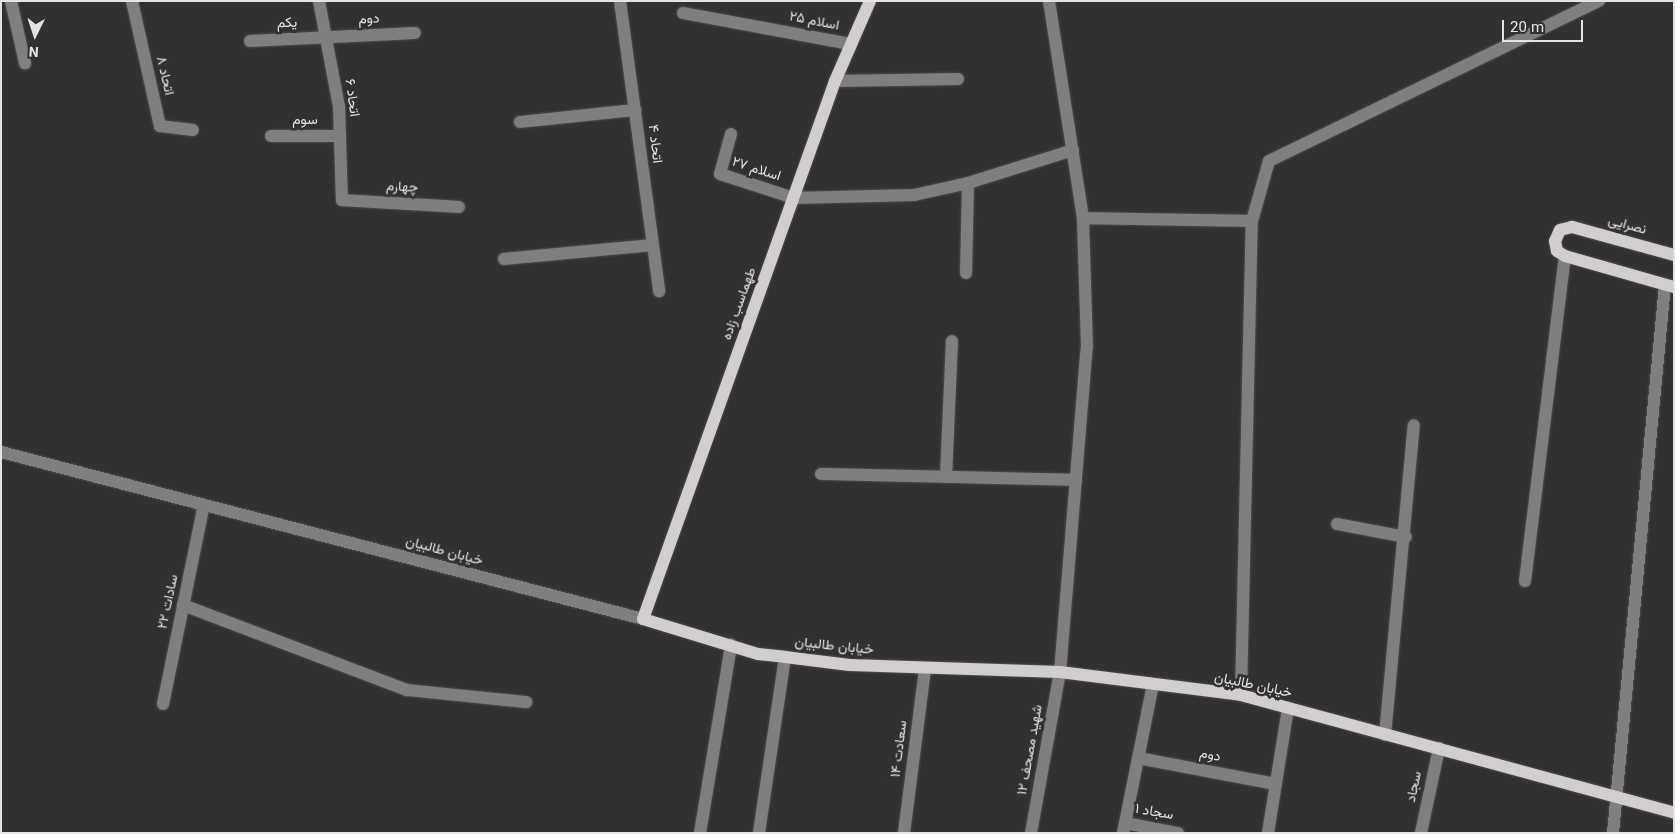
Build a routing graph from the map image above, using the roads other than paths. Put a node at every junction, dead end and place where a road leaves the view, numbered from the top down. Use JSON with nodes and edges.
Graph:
{"nodes":[{"id":1,"x":11,"y":1,"type":"edge"},
{"id":2,"x":132,"y":1,"type":"edge"},
{"id":3,"x":319,"y":1,"type":"edge"},
{"id":4,"x":620,"y":1,"type":"edge"},
{"id":5,"x":870,"y":1,"type":"edge"},
{"id":6,"x":1049,"y":1,"type":"edge"},
{"id":7,"x":1599,"y":1,"type":"edge"},
{"id":8,"x":683,"y":13,"type":"dead end"},
{"id":9,"x":415,"y":33,"type":"dead end"},
{"id":10,"x":325,"y":37,"type":"junction"},
{"id":11,"x":250,"y":41,"type":"dead end"},
{"id":12,"x":851,"y":44,"type":"junction"},
{"id":13,"x":25,"y":64,"type":"dead end"},
{"id":14,"x":958,"y":79,"type":"dead end"},
{"id":15,"x":835,"y":81,"type":"junction"},
{"id":16,"x":635,"y":110,"type":"junction"},
{"id":17,"x":520,"y":122,"type":"dead end"},
{"id":18,"x":193,"y":130,"type":"dead end"},
{"id":19,"x":731,"y":134,"type":"dead end"},
{"id":20,"x":271,"y":136,"type":"dead end"},
{"id":21,"x":340,"y":136,"type":"junction"},
{"id":22,"x":1073,"y":150,"type":"junction"},
{"id":23,"x":968,"y":183,"type":"junction"},
{"id":24,"x":794,"y":198,"type":"junction"},
{"id":25,"x":342,"y":200,"type":"joint"},
{"id":26,"x":460,"y":206,"type":"dead end"},
{"id":27,"x":1083,"y":218,"type":"junction"},
{"id":28,"x":1252,"y":221,"type":"junction"},
{"id":29,"x":652,"y":245,"type":"junction"},
{"id":30,"x":1674,"y":254,"type":"edge"},
{"id":31,"x":1565,"y":256,"type":"junction"},
{"id":32,"x":504,"y":259,"type":"dead end"},
{"id":33,"x":966,"y":273,"type":"dead end"},
{"id":34,"x":1669,"y":286,"type":"edge"},
{"id":35,"x":659,"y":292,"type":"dead end"},
{"id":36,"x":952,"y":341,"type":"dead end"},
{"id":37,"x":1414,"y":425,"type":"dead end"},
{"id":38,"x":1,"y":452,"type":"edge"},
{"id":39,"x":821,"y":474,"type":"dead end"},
{"id":40,"x":946,"y":477,"type":"junction"},
{"id":41,"x":1076,"y":480,"type":"junction"},
{"id":42,"x":204,"y":505,"type":"junction"},
{"id":43,"x":1337,"y":524,"type":"dead end"},
{"id":44,"x":1406,"y":537,"type":"junction"},
{"id":45,"x":1525,"y":580,"type":"dead end"},
{"id":46,"x":183,"y":605,"type":"junction"},
{"id":47,"x":644,"y":619,"type":"junction"},
{"id":48,"x":732,"y":645,"type":"junction"},
{"id":49,"x":785,"y":657,"type":"junction"},
{"id":50,"x":925,"y":668,"type":"junction"},
{"id":51,"x":1060,"y":672,"type":"junction"},
{"id":52,"x":1153,"y":684,"type":"junction"},
{"id":53,"x":1240,"y":696,"type":"junction"},
{"id":54,"x":526,"y":702,"type":"dead end"},
{"id":55,"x":163,"y":704,"type":"dead end"},
{"id":56,"x":1288,"y":708,"type":"junction"},
{"id":57,"x":1385,"y":734,"type":"junction"},
{"id":58,"x":1439,"y":748,"type":"junction"},
{"id":59,"x":1138,"y":758,"type":"junction"},
{"id":60,"x":1276,"y":784,"type":"junction"},
{"id":61,"x":1616,"y":796,"type":"junction"},
{"id":62,"x":1674,"y":813,"type":"edge"},
{"id":63,"x":1124,"y":828,"type":"edge"},
{"id":64,"x":700,"y":833,"type":"edge"},
{"id":65,"x":759,"y":833,"type":"edge"},
{"id":66,"x":904,"y":833,"type":"edge"},
{"id":67,"x":1031,"y":833,"type":"edge"},
{"id":68,"x":1178,"y":833,"type":"edge"},
{"id":69,"x":1268,"y":833,"type":"edge"},
{"id":70,"x":1421,"y":833,"type":"edge"},
{"id":71,"x":1613,"y":833,"type":"edge"}],
"edges":[{"from":1,"to":13,"type":"street"},
{"from":2,"to":18,"type":"street","name":"اتحاد ۸"},
{"from":3,"to":10,"type":"street","name":"اتحاد ۶"},
{"from":4,"to":16,"type":"street","name":"اتحاد ۴"},
{"from":5,"to":12,"type":"main road","name":"طهماسب زاده"},
{"from":6,"to":22,"type":"street","name":"شهید مصحف ۱۲"},
{"from":7,"to":28,"type":"street"},
{"from":8,"to":12,"type":"street","name":"اسلام ۲۵"},
{"from":9,"to":10,"type":"street","name":"دوم"},
{"from":10,"to":11,"type":"street","name":"یکم"},
{"from":10,"to":21,"type":"street","name":"اتحاد ۶"},
{"from":12,"to":15,"type":"main road","name":"طهماسب زاده"},
{"from":14,"to":15,"type":"street"},
{"from":15,"to":24,"type":"main road","name":"طهماسب زاده"},
{"from":16,"to":17,"type":"street"},
{"from":16,"to":29,"type":"street","name":"اتحاد ۴"},
{"from":19,"to":24,"type":"street","name":"اسلام ۲۷"},
{"from":20,"to":21,"type":"street","name":"سوم"},
{"from":21,"to":25,"type":"street","name":"اتحاد ۶"},
{"from":22,"to":23,"type":"street"},
{"from":22,"to":27,"type":"street","name":"شهید مصحف ۱۲"},
{"from":23,"to":24,"type":"street"},
{"from":23,"to":33,"type":"street"},
{"from":24,"to":47,"type":"main road","name":"طهماسب زاده"},
{"from":25,"to":26,"type":"street","name":"چهارم"},
{"from":27,"to":28,"type":"street"},
{"from":27,"to":41,"type":"street","name":"شهید مصحف ۱۲"},
{"from":28,"to":53,"type":"street"},
{"from":29,"to":32,"type":"street"},
{"from":29,"to":35,"type":"street","name":"اتحاد ۴"},
{"from":30,"to":31,"type":"main road","name":"نصرایی"},
{"from":31,"to":34,"type":"main road"},
{"from":31,"to":45,"type":"street"},
{"from":34,"to":61,"type":"street"},
{"from":36,"to":40,"type":"street"},
{"from":37,"to":44,"type":"street"},
{"from":38,"to":42,"type":"street","name":"خیابان طالبیان"},
{"from":39,"to":40,"type":"street"},
{"from":40,"to":41,"type":"street"},
{"from":41,"to":51,"type":"street","name":"شهید مصحف ۱۲"},
{"from":42,"to":46,"type":"street","name":"سادات ۲۲"},
{"from":42,"to":47,"type":"street","name":"خیابان طالبیان"},
{"from":43,"to":44,"type":"street"},
{"from":44,"to":57,"type":"street"},
{"from":46,"to":54,"type":"street"},
{"from":46,"to":55,"type":"street","name":"سادات ۲۲"},
{"from":47,"to":48,"type":"main road","name":"خیابان طالبیان"},
{"from":48,"to":49,"type":"main road","name":"خیابان طالبیان"},
{"from":48,"to":64,"type":"street"},
{"from":49,"to":50,"type":"main road","name":"خیابان طالبیان"},
{"from":49,"to":65,"type":"street"},
{"from":50,"to":51,"type":"main road","name":"خیابان طالبیان"},
{"from":50,"to":66,"type":"street","name":"سعادت ۱۴"},
{"from":51,"to":52,"type":"main road","name":"خیابان طالبیان"},
{"from":51,"to":67,"type":"street","name":"شهید مصحف ۱۲"},
{"from":52,"to":53,"type":"main road","name":"خیابان طالبیان"},
{"from":52,"to":59,"type":"street"},
{"from":53,"to":56,"type":"main road","name":"خیابان طالبیان"},
{"from":56,"to":57,"type":"main road","name":"خیابان طالبیان"},
{"from":56,"to":60,"type":"street"},
{"from":57,"to":58,"type":"main road","name":"خیابان طالبیان"},
{"from":58,"to":61,"type":"main road","name":"خیابان طالبیان"},
{"from":58,"to":70,"type":"street","name":"سجاد"},
{"from":59,"to":60,"type":"street","name":"دوم"},
{"from":59,"to":63,"type":"street"},
{"from":60,"to":69,"type":"street"},
{"from":61,"to":62,"type":"main road","name":"خیابان طالبیان"},
{"from":61,"to":71,"type":"street"},
{"from":63,"to":68,"type":"street","name":"سجاد ۱"}]}
